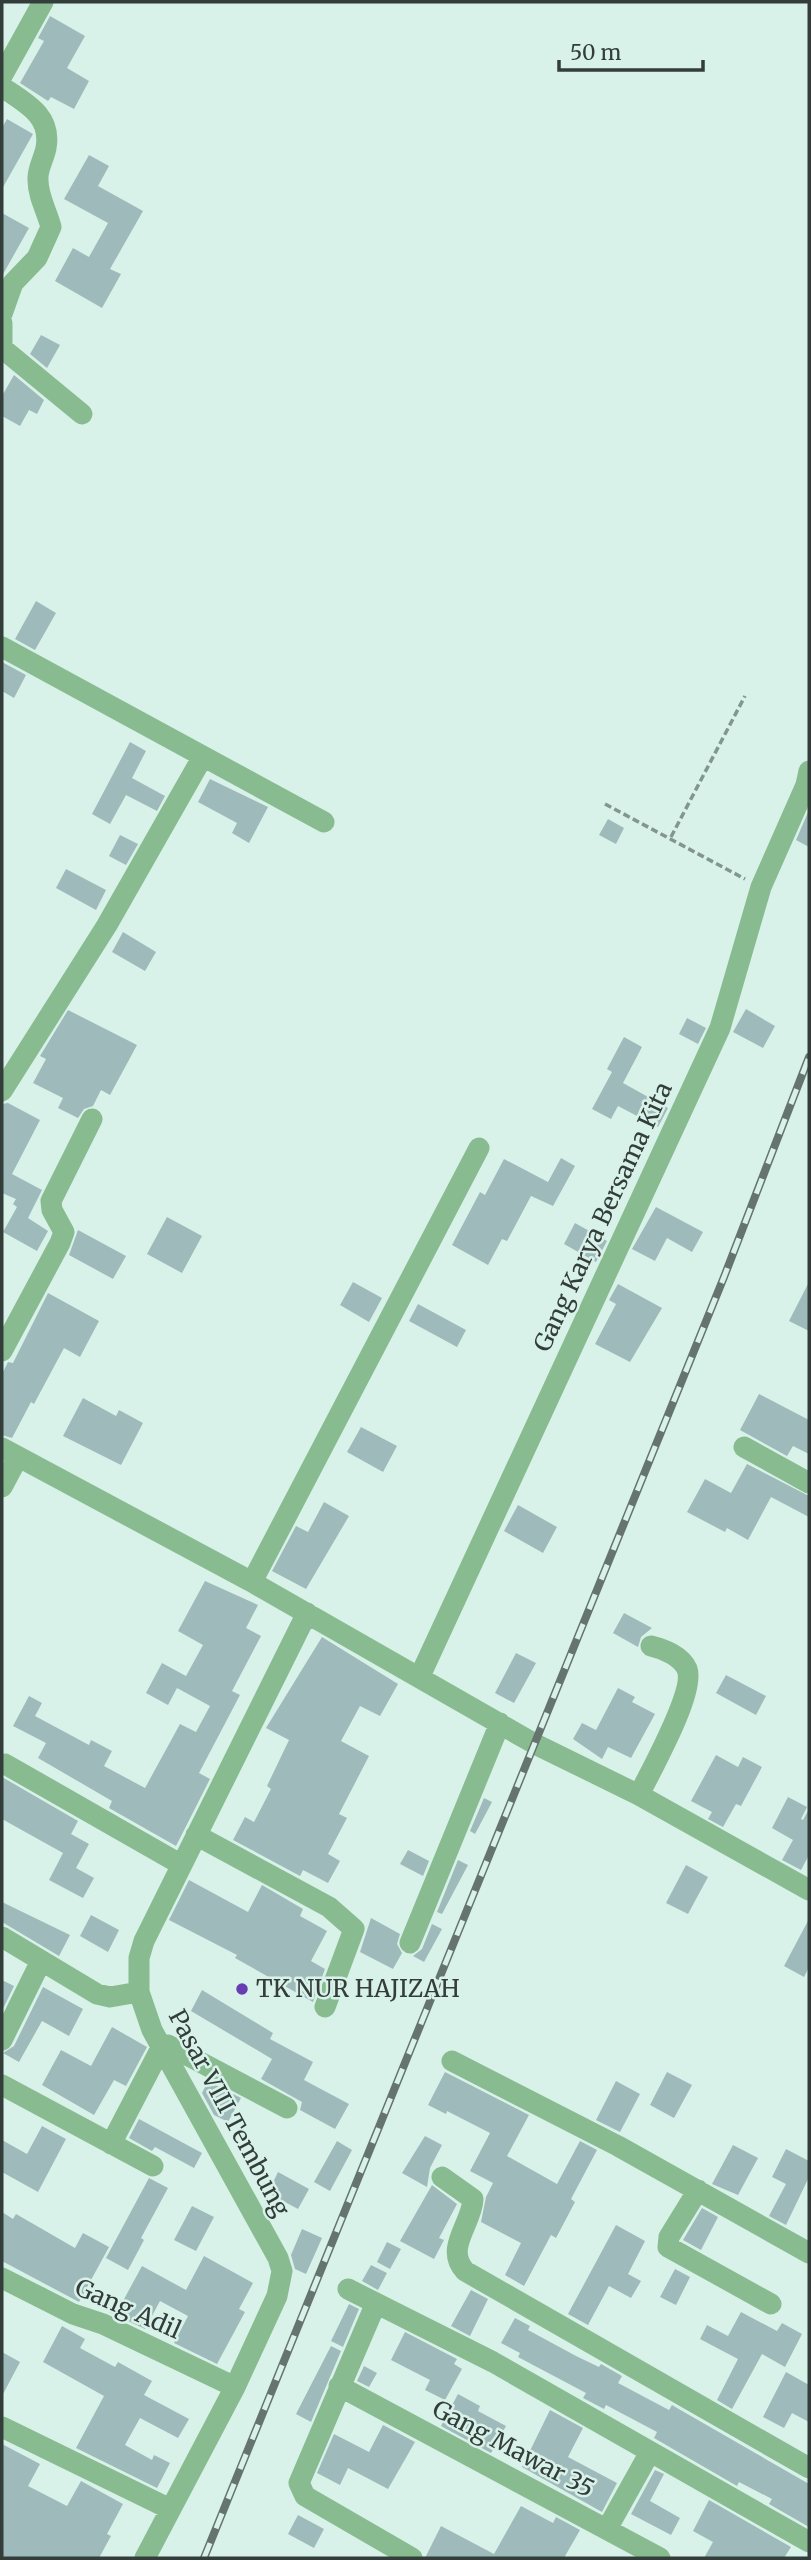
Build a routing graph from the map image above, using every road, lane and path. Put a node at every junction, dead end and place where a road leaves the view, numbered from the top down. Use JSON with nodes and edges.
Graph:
{"nodes":[{"id":1,"x":43,"y":2,"type":"edge"},
{"id":2,"x":2,"y":76,"type":"edge"},
{"id":3,"x":2,"y":87,"type":"edge"},
{"id":4,"x":2,"y":314,"type":"edge"},
{"id":5,"x":2,"y":323,"type":"edge"},
{"id":6,"x":82,"y":414,"type":"dead end"},
{"id":7,"x":2,"y":647,"type":"edge"},
{"id":8,"x":745,"y":696,"type":"dead end"},
{"id":9,"x":202,"y":758,"type":"junction"},
{"id":10,"x":809,"y":771,"type":"edge"},
{"id":11,"x":606,"y":804,"type":"dead end"},
{"id":12,"x":324,"y":822,"type":"dead end"},
{"id":13,"x":671,"y":837,"type":"junction"},
{"id":14,"x":761,"y":887,"type":"junction"},
{"id":15,"x":2,"y":1091,"type":"edge"},
{"id":16,"x":92,"y":1119,"type":"dead end"},
{"id":17,"x":479,"y":1148,"type":"dead end"},
{"id":18,"x":2,"y":1351,"type":"edge"},
{"id":19,"x":744,"y":1447,"type":"dead end"},
{"id":20,"x":10,"y":1452,"type":"edge"},
{"id":21,"x":809,"y":1483,"type":"edge"},
{"id":22,"x":2,"y":1487,"type":"edge"},
{"id":23,"x":252,"y":1582,"type":"junction"},
{"id":24,"x":307,"y":1613,"type":"junction"},
{"id":25,"x":651,"y":1646,"type":"dead end"},
{"id":26,"x":420,"y":1676,"type":"junction"},
{"id":27,"x":500,"y":1723,"type":"junction"},
{"id":28,"x":5,"y":1764,"type":"dead end"},
{"id":29,"x":639,"y":1796,"type":"junction"},
{"id":30,"x":196,"y":1835,"type":"junction"},
{"id":31,"x":180,"y":1864,"type":"junction"},
{"id":32,"x":809,"y":1889,"type":"edge"},
{"id":33,"x":2,"y":1937,"type":"edge"},
{"id":34,"x":410,"y":1943,"type":"dead end"},
{"id":35,"x":41,"y":1961,"type":"junction"},
{"id":36,"x":139,"y":1992,"type":"junction"},
{"id":37,"x":325,"y":2007,"type":"dead end"},
{"id":38,"x":2,"y":2040,"type":"edge"},
{"id":39,"x":160,"y":2048,"type":"junction"},
{"id":40,"x":452,"y":2061,"type":"dead end"},
{"id":41,"x":2,"y":2085,"type":"edge"},
{"id":42,"x":287,"y":2108,"type":"dead end"},
{"id":43,"x":111,"y":2144,"type":"junction"},
{"id":44,"x":153,"y":2166,"type":"dead end"},
{"id":45,"x":442,"y":2177,"type":"dead end"},
{"id":46,"x":698,"y":2190,"type":"junction"},
{"id":47,"x":809,"y":2253,"type":"edge"},
{"id":48,"x":2,"y":2278,"type":"edge"},
{"id":49,"x":348,"y":2289,"type":"dead end"},
{"id":50,"x":376,"y":2303,"type":"junction"},
{"id":51,"x":771,"y":2304,"type":"dead end"},
{"id":52,"x":339,"y":2386,"type":"junction"},
{"id":53,"x":235,"y":2387,"type":"junction"},
{"id":54,"x":2,"y":2427,"type":"edge"},
{"id":55,"x":650,"y":2452,"type":"junction"},
{"id":56,"x":809,"y":2468,"type":"edge"},
{"id":57,"x":170,"y":2510,"type":"junction"},
{"id":58,"x":607,"y":2529,"type":"junction"},
{"id":59,"x":809,"y":2542,"type":"edge"},
{"id":60,"x":145,"y":2558,"type":"edge"},
{"id":61,"x":412,"y":2558,"type":"edge"},
{"id":62,"x":660,"y":2558,"type":"edge"}],
"edges":[{"from":1,"to":2,"type":"street"},
{"from":3,"to":4,"type":"street"},
{"from":5,"to":6,"type":"street"},
{"from":7,"to":9,"type":"street"},
{"from":8,"to":13,"type":"path"},
{"from":9,"to":12,"type":"street"},
{"from":9,"to":15,"type":"street"},
{"from":10,"to":14,"type":"street","name":"Gang Karya Bersama Kita"},
{"from":11,"to":13,"type":"path"},
{"from":13,"to":14,"type":"path"},
{"from":14,"to":26,"type":"street","name":"Gang Karya Bersama Kita"},
{"from":16,"to":18,"type":"street"},
{"from":17,"to":23,"type":"street"},
{"from":19,"to":21,"type":"street"},
{"from":20,"to":22,"type":"street"},
{"from":20,"to":23,"type":"street"},
{"from":23,"to":24,"type":"street"},
{"from":24,"to":26,"type":"street"},
{"from":24,"to":30,"type":"street","name":"Pasar VIII Tembung"},
{"from":25,"to":29,"type":"street"},
{"from":26,"to":27,"type":"street"},
{"from":27,"to":29,"type":"street"},
{"from":27,"to":34,"type":"street"},
{"from":28,"to":31,"type":"street"},
{"from":29,"to":32,"type":"street"},
{"from":30,"to":31,"type":"street","name":"Pasar VIII Tembung"},
{"from":30,"to":37,"type":"street"},
{"from":31,"to":36,"type":"street","name":"Pasar VIII Tembung"},
{"from":33,"to":35,"type":"street"},
{"from":35,"to":36,"type":"street"},
{"from":35,"to":38,"type":"street"},
{"from":36,"to":39,"type":"street","name":"Pasar VIII Tembung"},
{"from":39,"to":42,"type":"street"},
{"from":39,"to":43,"type":"street"},
{"from":39,"to":53,"type":"street","name":"Pasar VIII Tembung"},
{"from":40,"to":46,"type":"street"},
{"from":41,"to":43,"type":"street"},
{"from":43,"to":44,"type":"street"},
{"from":45,"to":56,"type":"street"},
{"from":46,"to":47,"type":"street"},
{"from":46,"to":51,"type":"street"},
{"from":48,"to":53,"type":"street","name":"Gang Adil"},
{"from":49,"to":50,"type":"street"},
{"from":50,"to":52,"type":"street"},
{"from":50,"to":55,"type":"street"},
{"from":52,"to":58,"type":"street","name":"Gang Mawar 35"},
{"from":52,"to":61,"type":"street"},
{"from":53,"to":57,"type":"street","name":"Pasar VIII Tembung"},
{"from":54,"to":57,"type":"street"},
{"from":55,"to":58,"type":"street"},
{"from":55,"to":59,"type":"street"},
{"from":57,"to":60,"type":"street","name":"Pasar VIII Tembung"},
{"from":58,"to":62,"type":"street","name":"Gang Mawar 35"}]}
